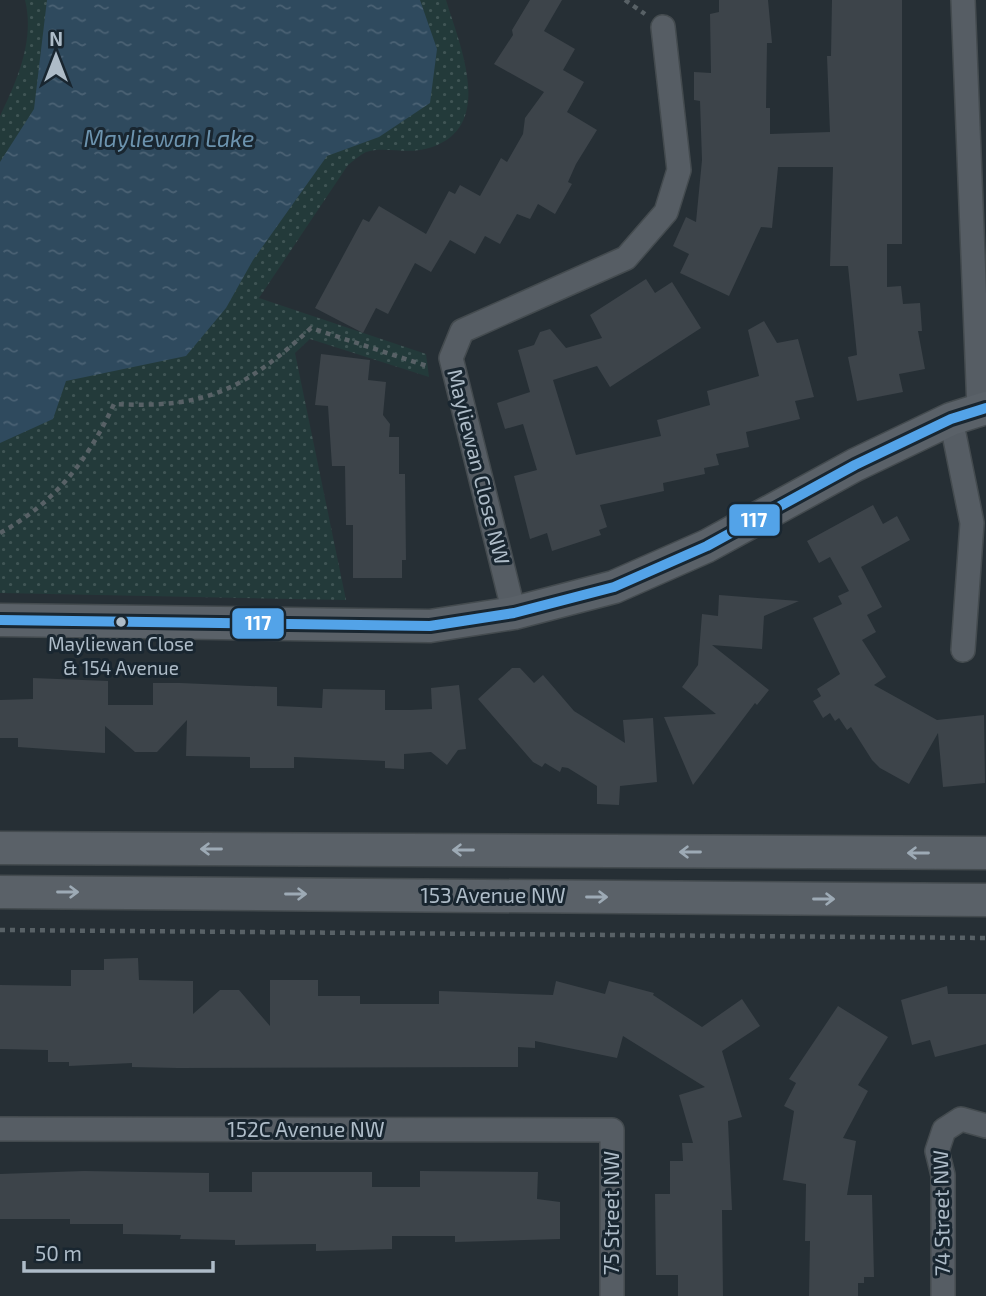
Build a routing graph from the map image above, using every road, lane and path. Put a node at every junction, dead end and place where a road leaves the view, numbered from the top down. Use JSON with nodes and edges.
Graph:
{"nodes":[{"id":1,"x":963,"y":0,"type":"edge"},
{"id":2,"x":663,"y":27,"type":"dead end"},
{"id":3,"x":454,"y":375,"type":"junction"},
{"id":4,"x":972,"y":412,"type":"edge"},
{"id":5,"x":0,"y":533,"type":"edge"},
{"id":6,"x":513,"y":613,"type":"junction"},
{"id":7,"x":0,"y":620,"type":"edge"},
{"id":8,"x":963,"y":650,"type":"dead end"},
{"id":9,"x":0,"y":848,"type":"edge"},
{"id":10,"x":986,"y":853,"type":"edge"},
{"id":11,"x":0,"y":892,"type":"edge"},
{"id":12,"x":986,"y":900,"type":"edge"},
{"id":13,"x":0,"y":930,"type":"edge"},
{"id":14,"x":986,"y":938,"type":"edge"},
{"id":15,"x":986,"y":1126,"type":"edge"},
{"id":16,"x":0,"y":1129,"type":"edge"},
{"id":17,"x":612,"y":1130,"type":"joint"},
{"id":18,"x":612,"y":1296,"type":"edge"},
{"id":19,"x":943,"y":1296,"type":"edge"}],
"edges":[{"from":1,"to":4,"type":"street"},
{"from":2,"to":3,"type":"street","name":"Mayliewan Close NW"},
{"from":3,"to":5,"type":"path"},
{"from":3,"to":6,"type":"street","name":"Mayliewan Close NW"},
{"from":4,"to":6,"type":"main road"},
{"from":4,"to":8,"type":"street"},
{"from":6,"to":7,"type":"main road"},
{"from":10,"to":9,"type":"main road","one_way":true},
{"from":11,"to":12,"type":"main road","name":"153 Avenue NW","one_way":true},
{"from":13,"to":14,"type":"path"},
{"from":15,"to":19,"type":"street","name":"74 Street NW"},
{"from":16,"to":17,"type":"street","name":"152C Avenue NW"},
{"from":17,"to":18,"type":"street","name":"75 Street NW"}]}
